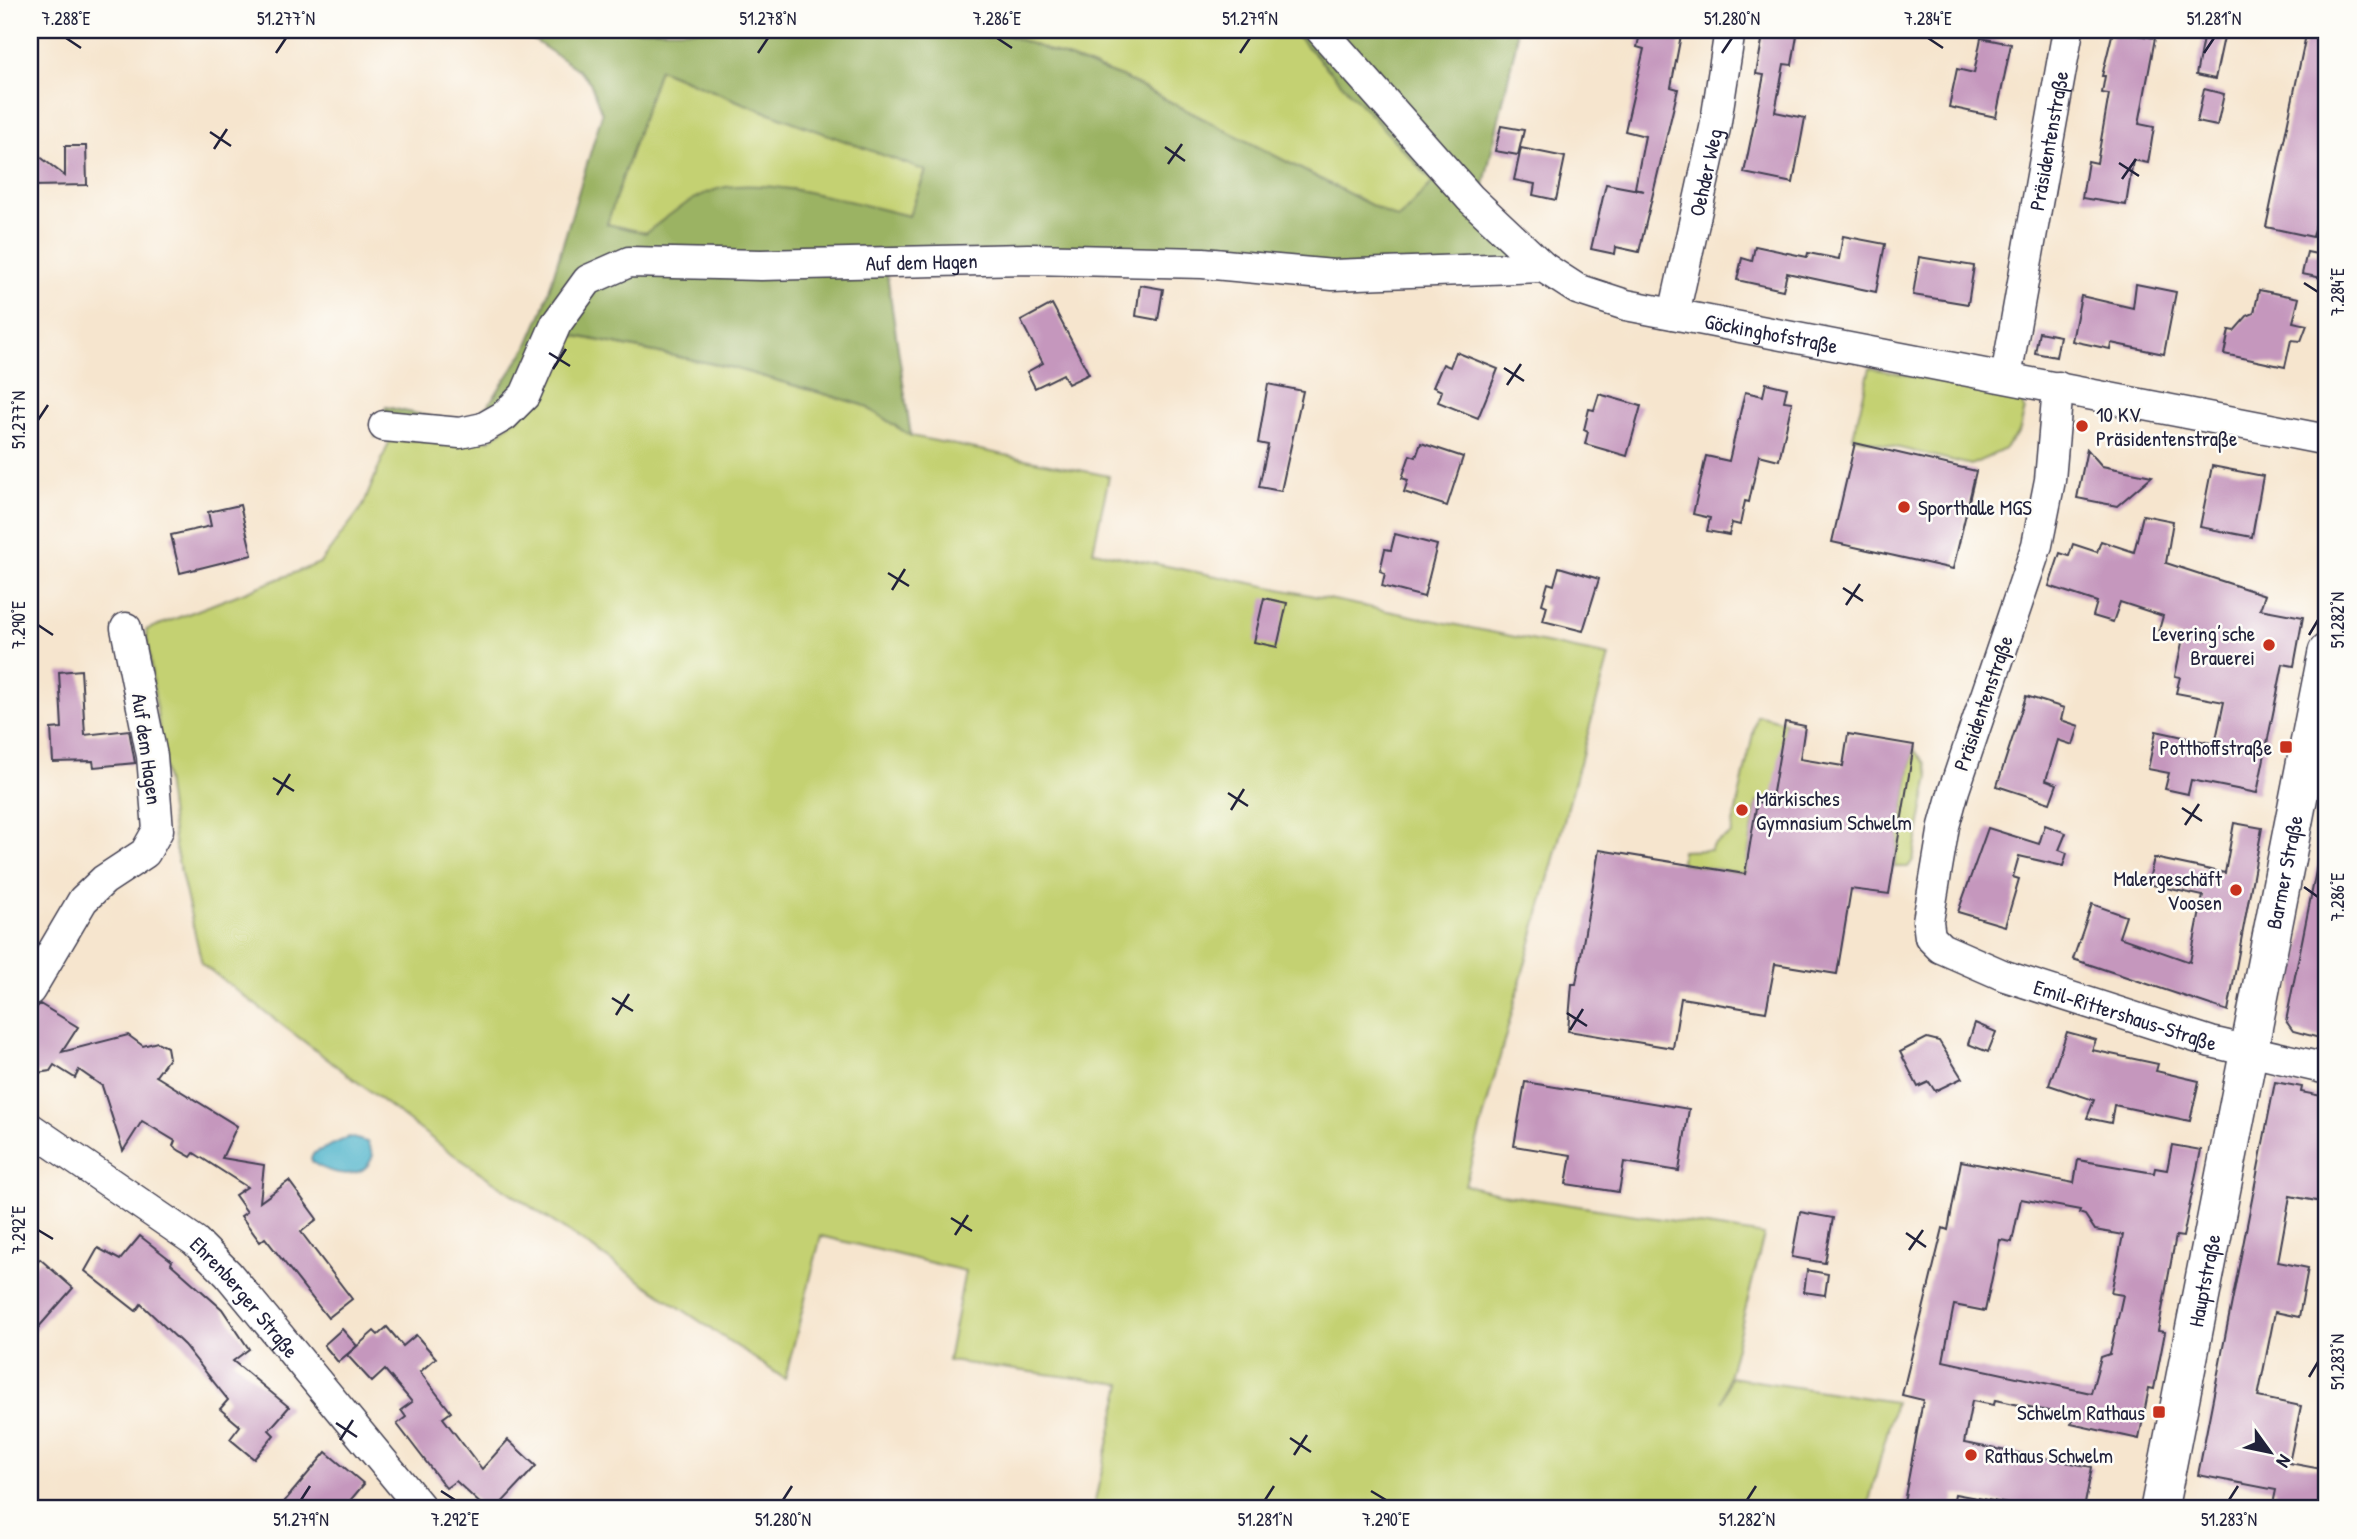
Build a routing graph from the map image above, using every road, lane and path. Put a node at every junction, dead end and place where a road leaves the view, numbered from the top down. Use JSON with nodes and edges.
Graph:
{"nodes":[{"id":1,"x":1321,"y":30,"type":"edge"},
{"id":2,"x":1730,"y":30,"type":"edge"},
{"id":3,"x":2068,"y":30,"type":"edge"},
{"id":4,"x":1543,"y":267,"type":"junction"},
{"id":5,"x":1674,"y":314,"type":"junction"},
{"id":6,"x":2006,"y":376,"type":"junction"},
{"id":7,"x":2058,"y":387,"type":"junction"},
{"id":8,"x":384,"y":426,"type":"dead end"},
{"id":9,"x":2327,"y":440,"type":"edge"},
{"id":10,"x":126,"y":628,"type":"dead end"},
{"id":11,"x":2327,"y":652,"type":"edge"},
{"id":12,"x":2005,"y":976,"type":"joint"},
{"id":13,"x":30,"y":990,"type":"edge"},
{"id":14,"x":2248,"y":1051,"type":"junction"},
{"id":15,"x":2327,"y":1069,"type":"edge"},
{"id":16,"x":30,"y":1128,"type":"edge"},
{"id":17,"x":422,"y":1509,"type":"edge"},
{"id":18,"x":2159,"y":1509,"type":"edge"}],
"edges":[{"from":1,"to":4,"type":"street","name":"Göckinghofstraße"},
{"from":2,"to":5,"type":"street","name":"Oehder Weg"},
{"from":3,"to":6,"type":"street","name":"Präsidentenstraße"},
{"from":4,"to":5,"type":"street","name":"Göckinghofstraße"},
{"from":4,"to":8,"type":"street","name":"Auf dem Hagen"},
{"from":5,"to":6,"type":"street","name":"Göckinghofstraße"},
{"from":6,"to":7,"type":"street","name":"Göckinghofstraße"},
{"from":7,"to":9,"type":"street","name":"Göckinghofstraße"},
{"from":7,"to":12,"type":"street","name":"Präsidentenstraße"},
{"from":10,"to":13,"type":"street","name":"Auf dem Hagen"},
{"from":11,"to":14,"type":"street","name":"Barmer Straße"},
{"from":12,"to":14,"type":"street","name":"Emil-Rittershaus-Straße"},
{"from":14,"to":15,"type":"street"},
{"from":14,"to":18,"type":"street","name":"Hauptstraße"},
{"from":16,"to":17,"type":"street","name":"Ehrenberger Straße"}]}
